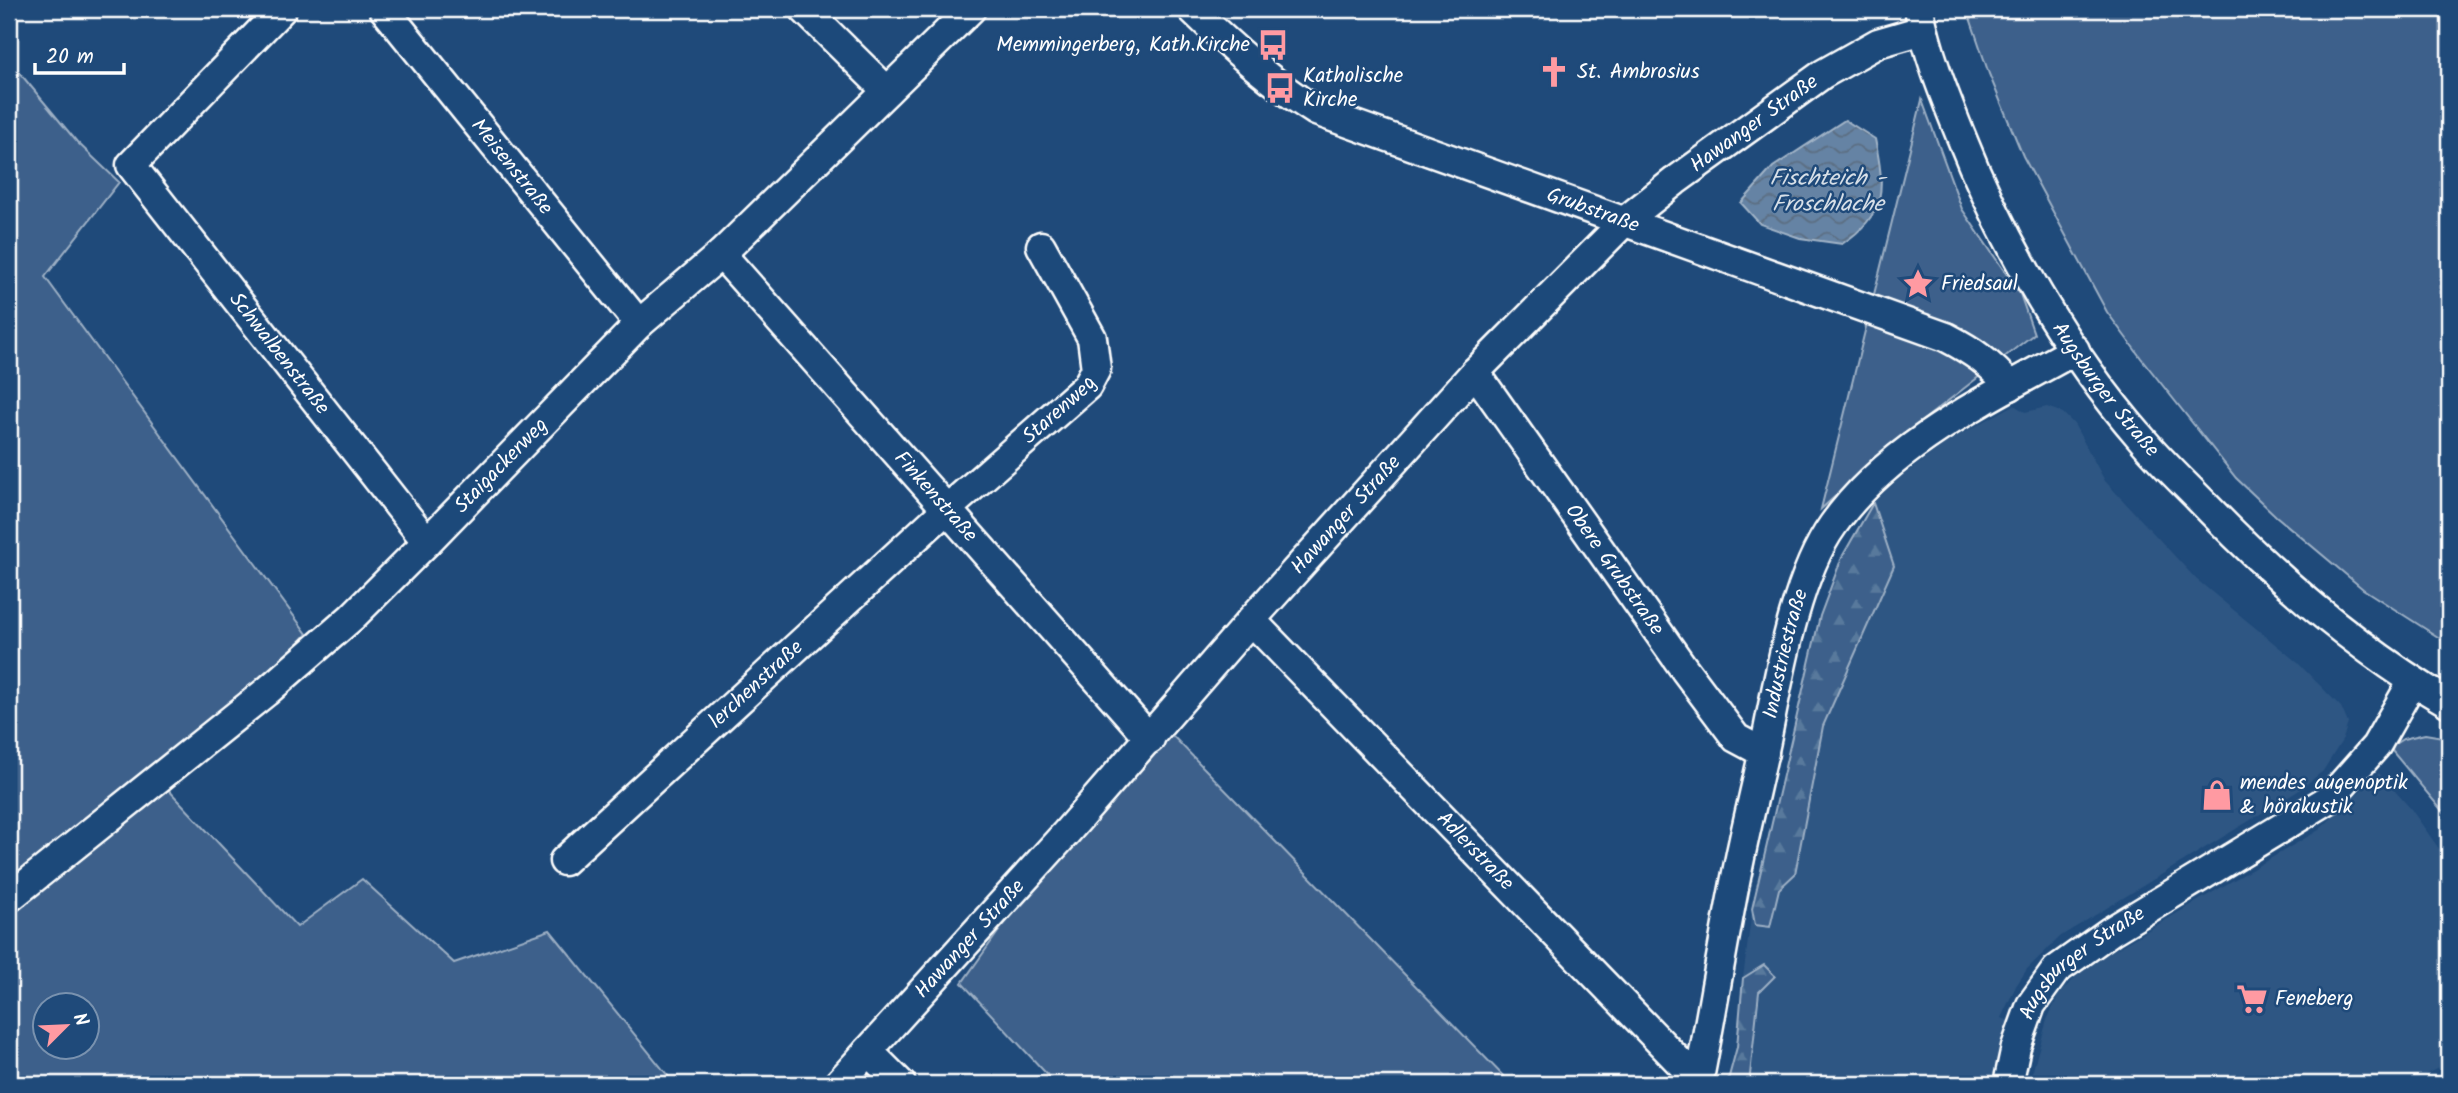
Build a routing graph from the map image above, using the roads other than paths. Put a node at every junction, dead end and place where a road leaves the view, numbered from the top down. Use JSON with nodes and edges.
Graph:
{"nodes":[{"id":1,"x":282,"y":9,"type":"edge"},
{"id":2,"x":384,"y":9,"type":"edge"},
{"id":3,"x":804,"y":9,"type":"edge"},
{"id":4,"x":971,"y":9,"type":"edge"},
{"id":5,"x":1192,"y":9,"type":"edge"},
{"id":6,"x":1921,"y":19,"type":"edge"},
{"id":7,"x":887,"y":91,"type":"junction"},
{"id":8,"x":1626,"y":220,"type":"junction"},
{"id":9,"x":1041,"y":246,"type":"dead end"},
{"id":10,"x":721,"y":254,"type":"junction"},
{"id":11,"x":639,"y":324,"type":"junction"},
{"id":12,"x":2076,"y":350,"type":"junction"},
{"id":13,"x":1475,"y":372,"type":"junction"},
{"id":14,"x":2010,"y":386,"type":"junction"},
{"id":15,"x":947,"y":509,"type":"junction"},
{"id":16,"x":428,"y":542,"type":"junction"},
{"id":17,"x":1251,"y":620,"type":"junction"},
{"id":18,"x":2413,"y":681,"type":"junction"},
{"id":19,"x":2449,"y":703,"type":"edge"},
{"id":20,"x":1150,"y":739,"type":"junction"},
{"id":21,"x":1764,"y":753,"type":"junction"},
{"id":22,"x":564,"y":861,"type":"dead end"},
{"id":23,"x":9,"y":898,"type":"edge"},
{"id":24,"x":868,"y":1051,"type":"junction"},
{"id":25,"x":1699,"y":1083,"type":"edge"},
{"id":26,"x":838,"y":1084,"type":"edge"},
{"id":27,"x":901,"y":1084,"type":"edge"},
{"id":28,"x":2008,"y":1084,"type":"edge"}],
"edges":[{"from":1,"to":16,"type":"street","name":"Schwalbenstraße"},
{"from":2,"to":11,"type":"street","name":"Meisenstraße"},
{"from":3,"to":7,"type":"street"},
{"from":4,"to":7,"type":"street","name":"Staigackerweg"},
{"from":5,"to":8,"type":"street","name":"Grubstraße"},
{"from":6,"to":8,"type":"street","name":"Hawanger Straße"},
{"from":6,"to":12,"type":"street","name":"Augsburger Straße"},
{"from":7,"to":10,"type":"street","name":"Staigackerweg"},
{"from":8,"to":13,"type":"street","name":"Hawanger Straße"},
{"from":8,"to":14,"type":"street","name":"Grubstraße"},
{"from":9,"to":15,"type":"street","name":"Starenweg"},
{"from":10,"to":11,"type":"street","name":"Staigackerweg"},
{"from":10,"to":15,"type":"street","name":"Finkenstraße"},
{"from":11,"to":16,"type":"street","name":"Staigackerweg"},
{"from":12,"to":14,"type":"street","name":"Industriestraße"},
{"from":12,"to":18,"type":"street","name":"Augsburger Straße"},
{"from":13,"to":17,"type":"street","name":"Hawanger Straße"},
{"from":13,"to":21,"type":"street","name":"Obere Grubstraße"},
{"from":14,"to":21,"type":"street","name":"Industriestraße"},
{"from":15,"to":20,"type":"street","name":"Finkenstraße"},
{"from":15,"to":22,"type":"street","name":"lerchenstraße"},
{"from":16,"to":23,"type":"street","name":"Staigackerweg"},
{"from":17,"to":20,"type":"street","name":"Hawanger Straße"},
{"from":17,"to":25,"type":"street","name":"Adlerstraße"},
{"from":18,"to":19,"type":"street","name":"Augsburger Straße"},
{"from":18,"to":28,"type":"street","name":"Augsburger Straße"},
{"from":20,"to":24,"type":"street","name":"Hawanger Straße"},
{"from":21,"to":25,"type":"street","name":"Industriestraße"},
{"from":24,"to":26,"type":"street","name":"Hawanger Straße"},
{"from":24,"to":27,"type":"street"}]}
